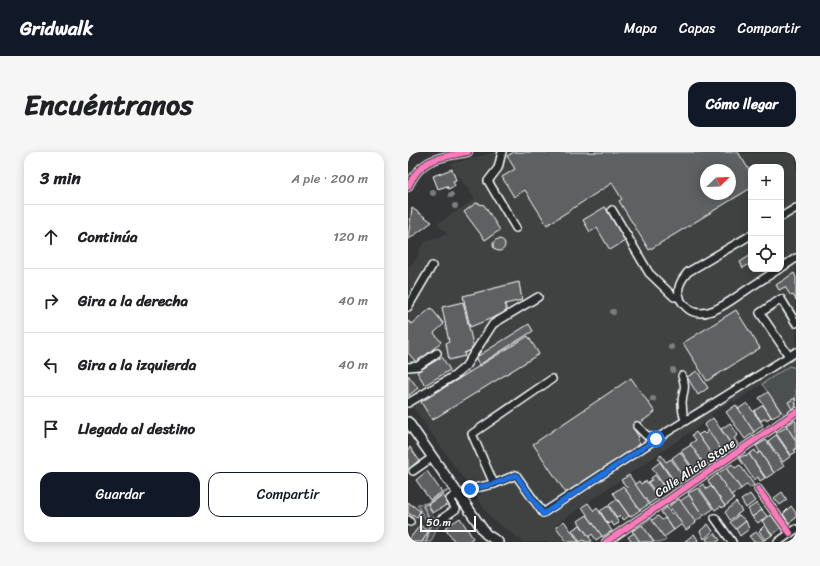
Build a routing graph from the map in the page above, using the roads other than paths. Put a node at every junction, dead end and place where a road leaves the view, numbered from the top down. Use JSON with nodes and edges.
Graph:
{"nodes":[{"id":1,"x":468,"y":152,"type":"edge"},
{"id":2,"x":502,"y":152,"type":"edge"},
{"id":3,"x":408,"y":187,"type":"edge"},
{"id":4,"x":796,"y":208,"type":"edge"},
{"id":5,"x":612,"y":210,"type":"dead end"},
{"id":6,"x":784,"y":215,"type":"edge"},
{"id":7,"x":516,"y":228,"type":"dead end"},
{"id":8,"x":749,"y":236,"type":"edge"},
{"id":9,"x":796,"y":258,"type":"edge"},
{"id":10,"x":432,"y":266,"type":"dead end"},
{"id":11,"x":784,"y":266,"type":"edge"},
{"id":12,"x":774,"y":272,"type":"edge"},
{"id":13,"x":538,"y":297,"type":"dead end"},
{"id":14,"x":680,"y":297,"type":"junction"},
{"id":15,"x":408,"y":307,"type":"edge"},
{"id":16,"x":796,"y":322,"type":"edge"},
{"id":17,"x":796,"y":352,"type":"edge"},
{"id":18,"x":437,"y":353,"type":"dead end"},
{"id":19,"x":789,"y":356,"type":"junction"},
{"id":20,"x":408,"y":367,"type":"edge"},
{"id":21,"x":682,"y":376,"type":"dead end"},
{"id":22,"x":552,"y":379,"type":"dead end"},
{"id":23,"x":408,"y":403,"type":"edge"},
{"id":24,"x":796,"y":412,"type":"edge"},
{"id":25,"x":684,"y":421,"type":"junction"},
{"id":26,"x":408,"y":422,"type":"edge"},
{"id":27,"x":637,"y":426,"type":"dead end"},
{"id":28,"x":411,"y":433,"type":"edge"},
{"id":29,"x":656,"y":439,"type":"junction"},
{"id":30,"x":433,"y":457,"type":"junction"},
{"id":31,"x":413,"y":471,"type":"dead end"},
{"id":32,"x":494,"y":484,"type":"junction"},
{"id":33,"x":758,"y":489,"type":"dead end"},
{"id":34,"x":459,"y":495,"type":"junction"},
{"id":35,"x":715,"y":518,"type":"dead end"},
{"id":36,"x":440,"y":520,"type":"dead end"},
{"id":37,"x":793,"y":531,"type":"edge"},
{"id":38,"x":485,"y":538,"type":"edge"},
{"id":39,"x":498,"y":542,"type":"edge"},
{"id":40,"x":606,"y":542,"type":"edge"},
{"id":41,"x":732,"y":542,"type":"edge"},
{"id":42,"x":778,"y":542,"type":"edge"}],
"edges":[{"from":1,"to":3,"type":"street"},
{"from":2,"to":7,"type":"street"},
{"from":4,"to":6,"type":"street"},
{"from":5,"to":14,"type":"street"},
{"from":8,"to":14,"type":"street"},
{"from":9,"to":11,"type":"street"},
{"from":10,"to":15,"type":"street"},
{"from":12,"to":14,"type":"street"},
{"from":13,"to":23,"type":"street"},
{"from":16,"to":19,"type":"street"},
{"from":17,"to":19,"type":"street"},
{"from":18,"to":20,"type":"street"},
{"from":19,"to":25,"type":"street"},
{"from":21,"to":25,"type":"street"},
{"from":22,"to":32,"type":"street"},
{"from":24,"to":40,"type":"street","name":"Calle Alicia Stone"},
{"from":25,"to":29,"type":"street"},
{"from":26,"to":28,"type":"main road"},
{"from":27,"to":29,"type":"street"},
{"from":28,"to":30,"type":"main road"},
{"from":29,"to":32,"type":"street"},
{"from":30,"to":31,"type":"street"},
{"from":30,"to":34,"type":"main road"},
{"from":32,"to":34,"type":"street"},
{"from":33,"to":37,"type":"street"},
{"from":34,"to":36,"type":"street"},
{"from":34,"to":38,"type":"main road"},
{"from":35,"to":41,"type":"street"},
{"from":37,"to":42,"type":"street"},
{"from":38,"to":39,"type":"main road"}]}
